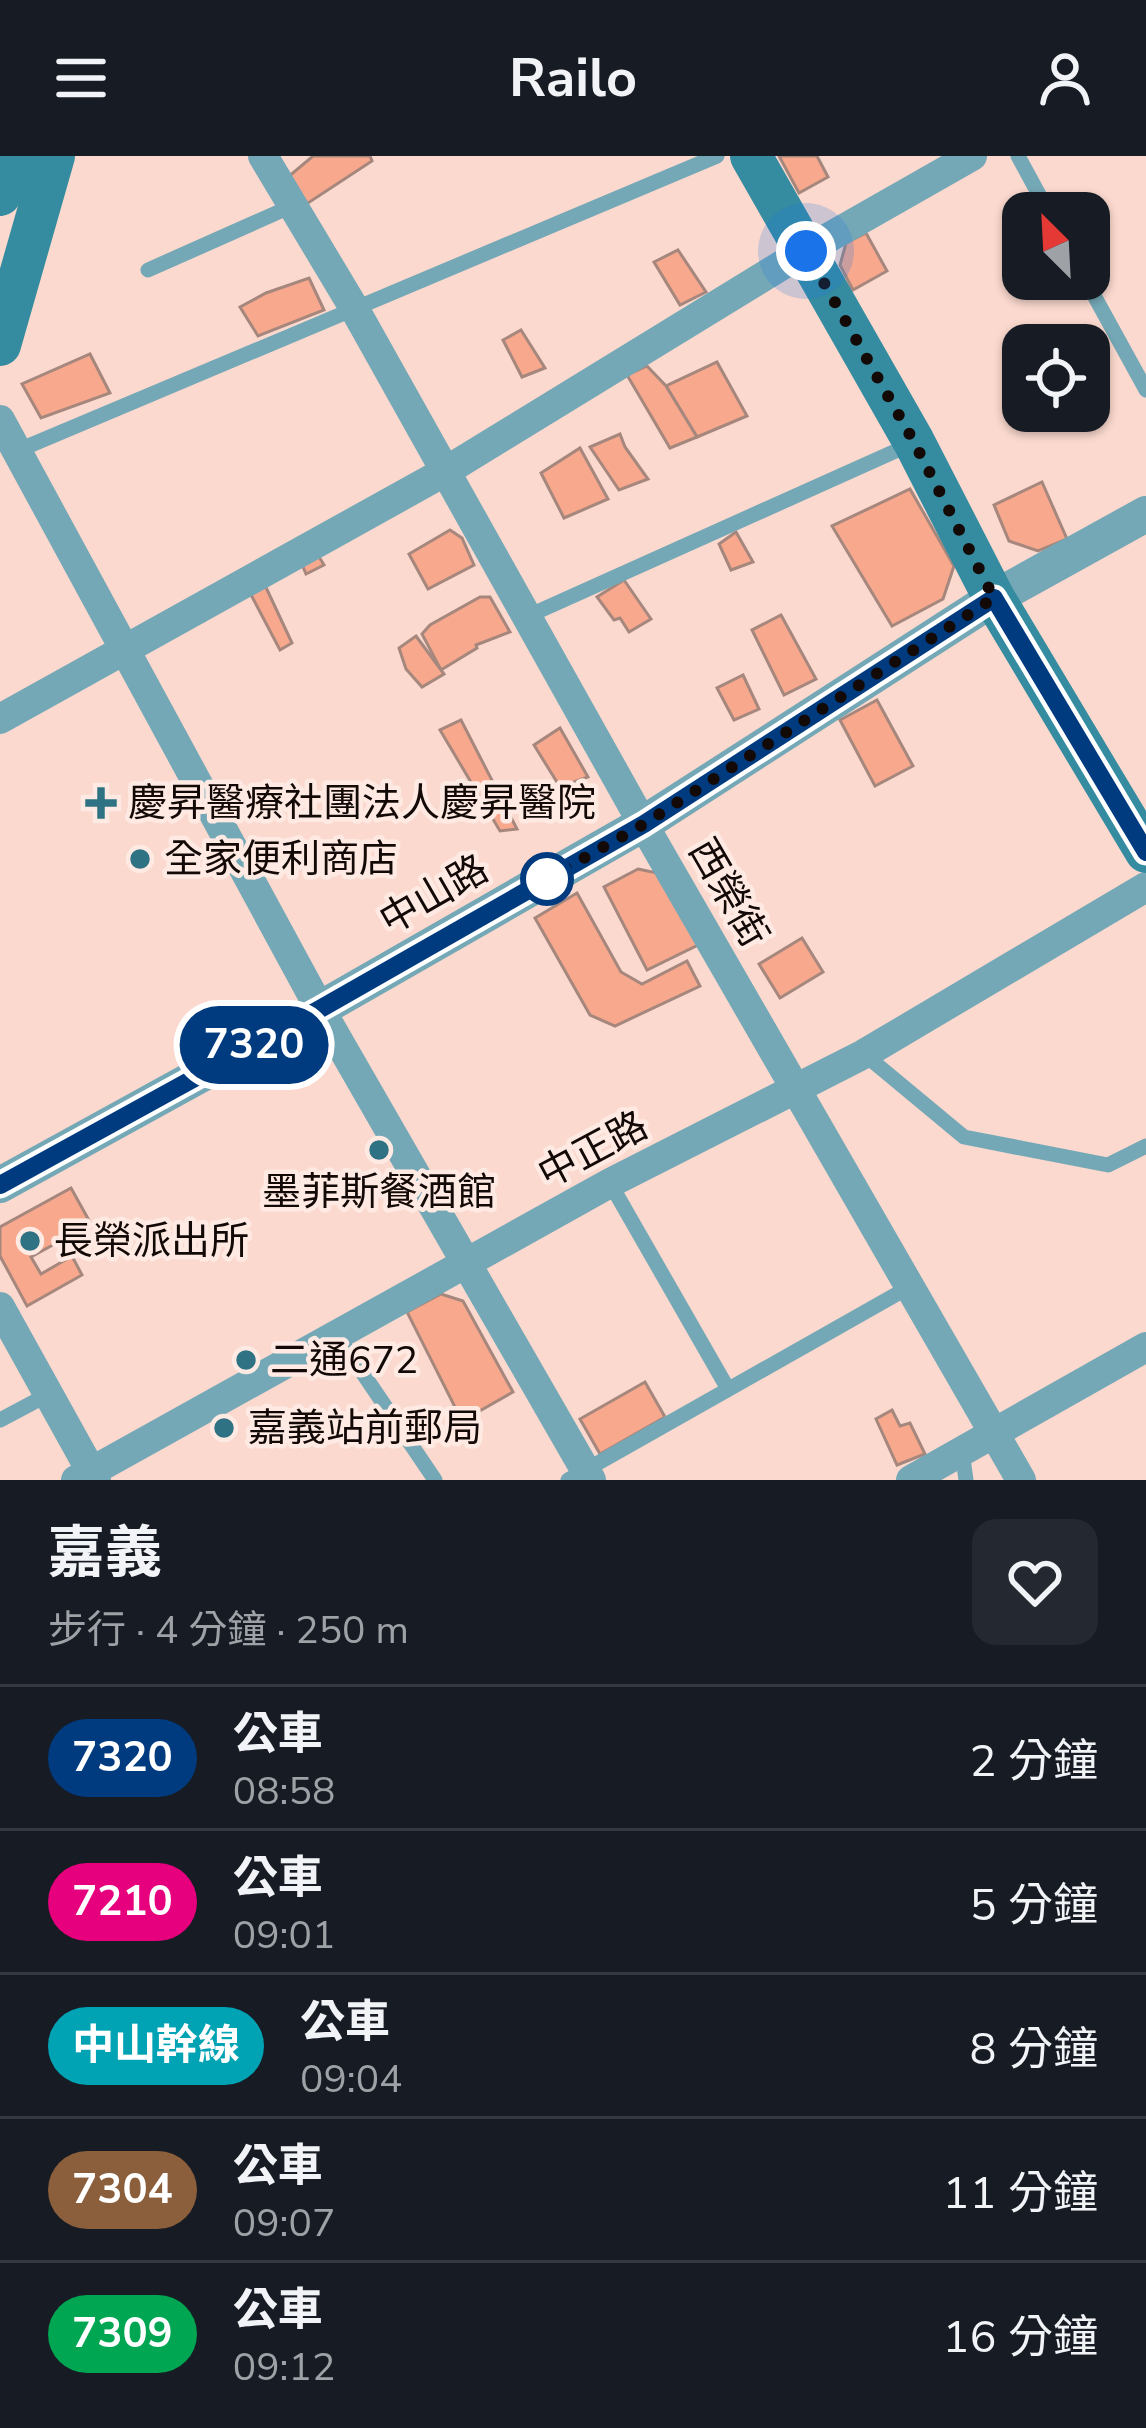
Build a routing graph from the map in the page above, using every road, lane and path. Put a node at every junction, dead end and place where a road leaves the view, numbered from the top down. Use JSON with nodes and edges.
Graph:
{"nodes":[{"id":1,"x":12,"y":156,"type":"edge"},
{"id":2,"x":54,"y":156,"type":"edge"},
{"id":3,"x":263,"y":156,"type":"edge"},
{"id":4,"x":717,"y":156,"type":"edge"},
{"id":5,"x":751,"y":156,"type":"edge"},
{"id":6,"x":972,"y":156,"type":"edge"},
{"id":7,"x":1018,"y":156,"type":"edge"},
{"id":8,"x":1038,"y":192,"type":"edge"},
{"id":9,"x":0,"y":194,"type":"edge"},
{"id":10,"x":292,"y":206,"type":"junction"},
{"id":11,"x":806,"y":251,"type":"junction"},
{"id":12,"x":148,"y":270,"type":"dead end"},
{"id":13,"x":1097,"y":300,"type":"edge"},
{"id":14,"x":354,"y":308,"type":"junction"},
{"id":15,"x":0,"y":345,"type":"edge"},
{"id":16,"x":1146,"y":390,"type":"edge"},
{"id":17,"x":0,"y":420,"type":"edge"},
{"id":18,"x":914,"y":442,"type":"junction"},
{"id":19,"x":19,"y":451,"type":"junction"},
{"id":20,"x":446,"y":471,"type":"junction"},
{"id":21,"x":1146,"y":514,"type":"edge"},
{"id":22,"x":994,"y":598,"type":"junction"},
{"id":23,"x":529,"y":616,"type":"junction"},
{"id":24,"x":124,"y":649,"type":"junction"},
{"id":25,"x":0,"y":719,"type":"edge"},
{"id":26,"x":644,"y":824,"type":"junction"},
{"id":27,"x":1146,"y":852,"type":"edge"},
{"id":28,"x":1146,"y":887,"type":"edge"},
{"id":29,"x":320,"y":1009,"type":"junction"},
{"id":30,"x":863,"y":1054,"type":"junction"},
{"id":31,"x":796,"y":1091,"type":"junction"},
{"id":32,"x":1146,"y":1146,"type":"edge"},
{"id":33,"x":610,"y":1183,"type":"junction"},
{"id":34,"x":0,"y":1184,"type":"edge"},
{"id":35,"x":467,"y":1262,"type":"junction"},
{"id":36,"x":911,"y":1286,"type":"junction"},
{"id":37,"x":0,"y":1306,"type":"edge"},
{"id":38,"x":337,"y":1335,"type":"junction"},
{"id":39,"x":1146,"y":1347,"type":"edge"},
{"id":40,"x":728,"y":1389,"type":"junction"},
{"id":41,"x":49,"y":1394,"type":"junction"},
{"id":42,"x":0,"y":1420,"type":"edge"},
{"id":43,"x":994,"y":1433,"type":"junction"},
{"id":44,"x":964,"y":1466,"type":"edge"},
{"id":45,"x":581,"y":1476,"type":"edge"},
{"id":46,"x":87,"y":1477,"type":"edge"},
{"id":47,"x":435,"y":1480,"type":"edge"},
{"id":48,"x":911,"y":1480,"type":"edge"},
{"id":49,"x":1021,"y":1480,"type":"edge"}],
"edges":[{"from":1,"to":9,"type":"main road"},
{"from":2,"to":15,"type":"main road"},
{"from":3,"to":10,"type":"street","name":"西榮街"},
{"from":4,"to":14,"type":"lane"},
{"from":5,"to":11,"type":"main road"},
{"from":6,"to":11,"type":"street"},
{"from":7,"to":8,"type":"lane"},
{"from":10,"to":12,"type":"lane"},
{"from":10,"to":14,"type":"street","name":"西榮街"},
{"from":11,"to":18,"type":"main road"},
{"from":11,"to":20,"type":"street"},
{"from":13,"to":16,"type":"lane"},
{"from":14,"to":19,"type":"lane"},
{"from":14,"to":20,"type":"street","name":"西榮街"},
{"from":17,"to":19,"type":"street"},
{"from":18,"to":22,"type":"main road"},
{"from":18,"to":23,"type":"lane"},
{"from":19,"to":24,"type":"street"},
{"from":20,"to":23,"type":"street","name":"西榮街"},
{"from":20,"to":24,"type":"street"},
{"from":21,"to":22,"type":"street","name":"中山路"},
{"from":22,"to":26,"type":"street","name":"中山路"},
{"from":22,"to":27,"type":"main road"},
{"from":23,"to":26,"type":"street","name":"西榮街"},
{"from":24,"to":25,"type":"street"},
{"from":24,"to":29,"type":"street"},
{"from":26,"to":29,"type":"street","name":"中山路"},
{"from":26,"to":31,"type":"street","name":"西榮街"},
{"from":28,"to":30,"type":"street","name":"中正路"},
{"from":29,"to":34,"type":"street","name":"中山路"},
{"from":29,"to":35,"type":"street"},
{"from":30,"to":31,"type":"street","name":"中正路"},
{"from":30,"to":32,"type":"lane"},
{"from":31,"to":33,"type":"street","name":"中正路"},
{"from":31,"to":36,"type":"street","name":"西榮街"},
{"from":33,"to":35,"type":"street","name":"中正路"},
{"from":33,"to":40,"type":"lane"},
{"from":35,"to":38,"type":"street","name":"中正路"},
{"from":35,"to":45,"type":"street"},
{"from":36,"to":40,"type":"lane"},
{"from":36,"to":43,"type":"street","name":"西榮街"},
{"from":37,"to":41,"type":"street"},
{"from":38,"to":46,"type":"street","name":"中正路"},
{"from":38,"to":47,"type":"lane"},
{"from":39,"to":43,"type":"street"},
{"from":40,"to":45,"type":"lane"},
{"from":41,"to":42,"type":"lane"},
{"from":41,"to":46,"type":"street"},
{"from":43,"to":44,"type":"street"},
{"from":43,"to":49,"type":"street","name":"西榮街"},
{"from":44,"to":48,"type":"street"}]}
